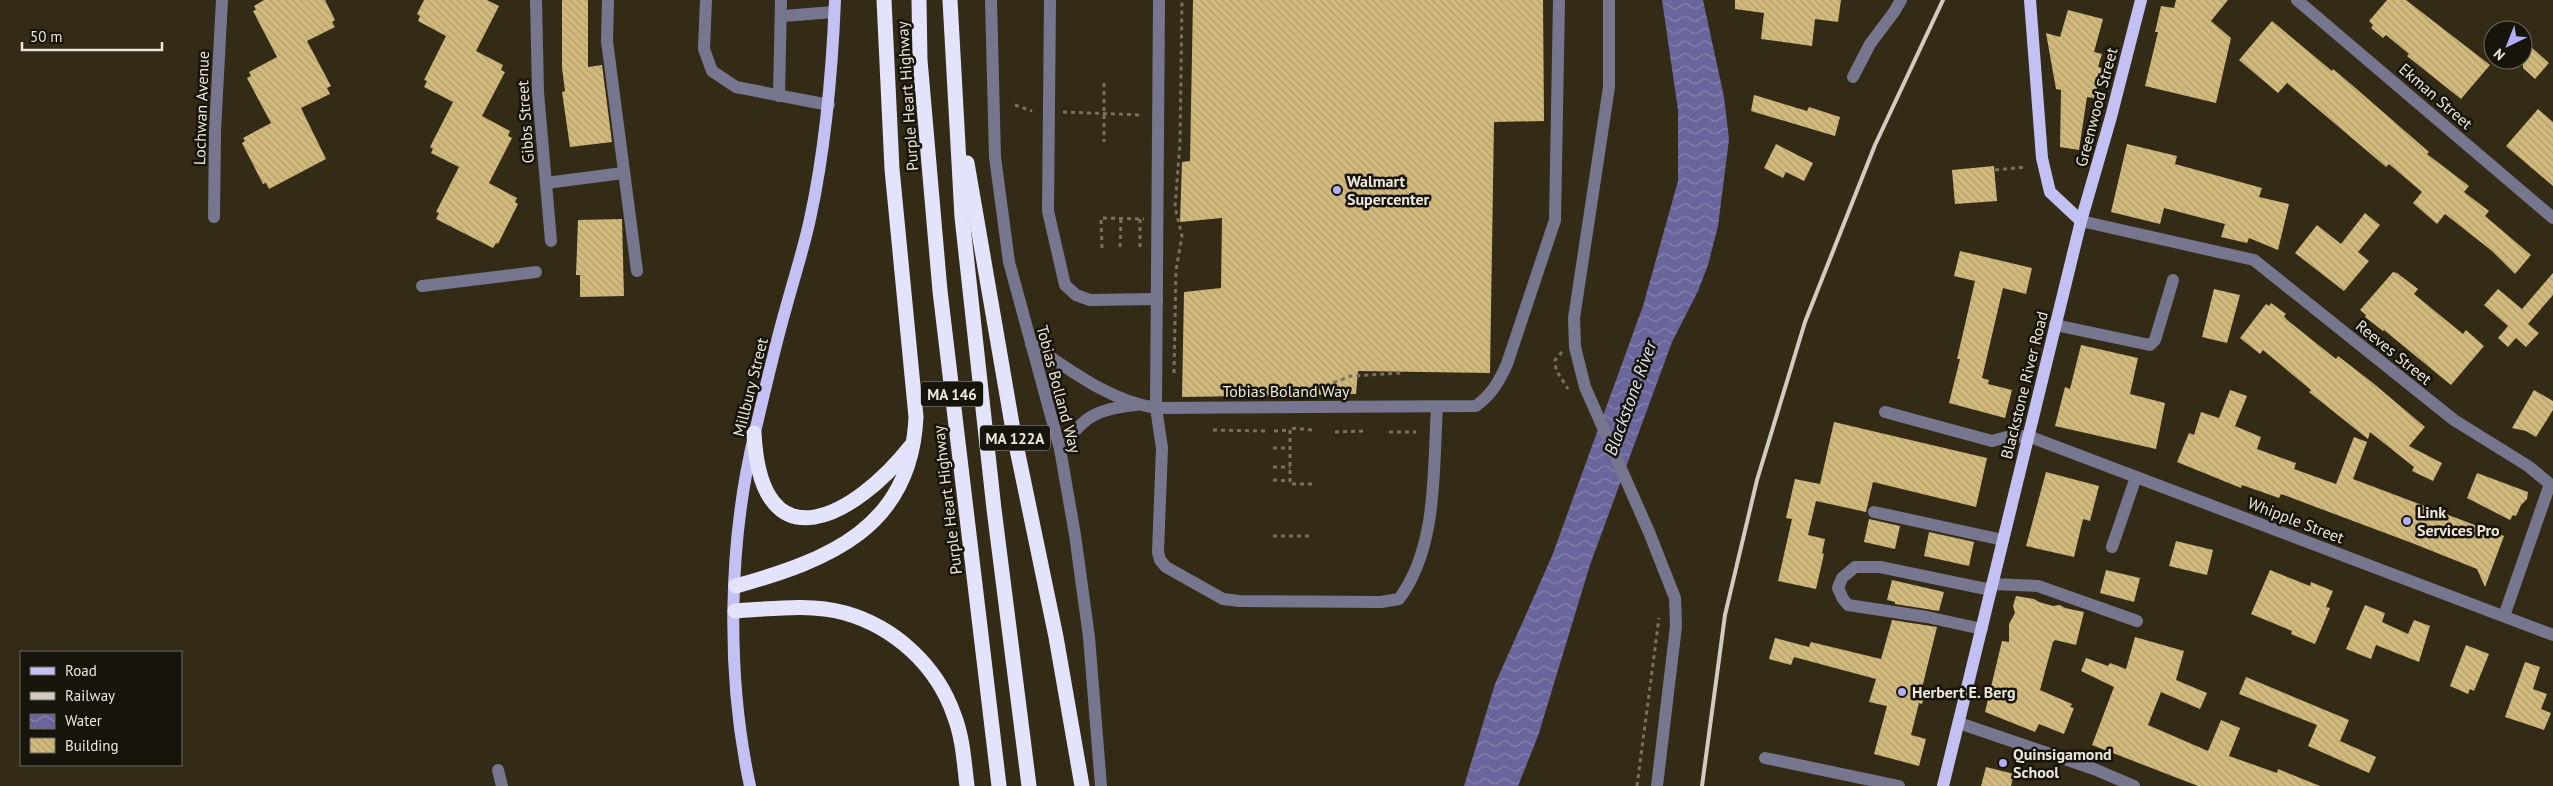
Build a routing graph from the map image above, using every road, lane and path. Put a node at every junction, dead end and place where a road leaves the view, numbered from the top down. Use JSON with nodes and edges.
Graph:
{"nodes":[{"id":1,"x":222,"y":0,"type":"edge"},
{"id":2,"x":536,"y":0,"type":"edge"},
{"id":3,"x":608,"y":0,"type":"edge"},
{"id":4,"x":706,"y":0,"type":"edge"},
{"id":5,"x":781,"y":0,"type":"edge"},
{"id":6,"x":884,"y":0,"type":"edge"},
{"id":7,"x":919,"y":0,"type":"edge"},
{"id":8,"x":950,"y":0,"type":"edge"},
{"id":9,"x":991,"y":0,"type":"edge"},
{"id":10,"x":1050,"y":0,"type":"edge"},
{"id":11,"x":1159,"y":0,"type":"edge"},
{"id":12,"x":1182,"y":0,"type":"edge"},
{"id":13,"x":1559,"y":0,"type":"edge"},
{"id":14,"x":1609,"y":0,"type":"edge"},
{"id":15,"x":1901,"y":0,"type":"edge"},
{"id":16,"x":2030,"y":0,"type":"edge"},
{"id":17,"x":2140,"y":0,"type":"edge"},
{"id":18,"x":2306,"y":3,"type":"edge"},
{"id":19,"x":835,"y":6,"type":"edge"},
{"id":20,"x":782,"y":16,"type":"junction"},
{"id":21,"x":1853,"y":77,"type":"dead end"},
{"id":22,"x":1104,"y":83,"type":"dead end"},
{"id":23,"x":954,"y":88,"type":"junction"},
{"id":24,"x":779,"y":96,"type":"junction"},
{"id":25,"x":829,"y":105,"type":"junction"},
{"id":26,"x":1015,"y":106,"type":"dead end"},
{"id":27,"x":1032,"y":112,"type":"dead end"},
{"id":28,"x":1055,"y":112,"type":"dead end"},
{"id":29,"x":1104,"y":113,"type":"junction"},
{"id":30,"x":1142,"y":113,"type":"dead end"},
{"id":31,"x":1104,"y":142,"type":"dead end"},
{"id":32,"x":2026,"y":167,"type":"dead end"},
{"id":33,"x":1995,"y":170,"type":"dead end"},
{"id":34,"x":623,"y":173,"type":"junction"},
{"id":35,"x":546,"y":183,"type":"junction"},
{"id":36,"x":1146,"y":211,"type":"dead end"},
{"id":37,"x":214,"y":217,"type":"dead end"},
{"id":38,"x":1120,"y":218,"type":"junction"},
{"id":39,"x":1140,"y":218,"type":"junction"},
{"id":40,"x":2553,"y":218,"type":"edge"},
{"id":41,"x":2081,"y":221,"type":"junction"},
{"id":42,"x":551,"y":241,"type":"dead end"},
{"id":43,"x":1120,"y":247,"type":"dead end"},
{"id":44,"x":1140,"y":247,"type":"dead end"},
{"id":45,"x":1102,"y":248,"type":"dead end"},
{"id":46,"x":637,"y":271,"type":"dead end"},
{"id":47,"x":536,"y":272,"type":"dead end"},
{"id":48,"x":2174,"y":280,"type":"dead end"},
{"id":49,"x":422,"y":286,"type":"dead end"},
{"id":50,"x":1157,"y":299,"type":"junction"},
{"id":51,"x":2055,"y":326,"type":"junction"},
{"id":52,"x":1031,"y":344,"type":"junction"},
{"id":53,"x":1401,"y":373,"type":"dead end"},
{"id":54,"x":1174,"y":375,"type":"dead end"},
{"id":55,"x":1304,"y":393,"type":"dead end"},
{"id":56,"x":1136,"y":405,"type":"junction"},
{"id":57,"x":1437,"y":407,"type":"junction"},
{"id":58,"x":1156,"y":408,"type":"junction"},
{"id":59,"x":1885,"y":412,"type":"dead end"},
{"id":60,"x":1213,"y":430,"type":"dead end"},
{"id":61,"x":1274,"y":430,"type":"dead end"},
{"id":62,"x":1290,"y":430,"type":"junction"},
{"id":63,"x":1313,"y":430,"type":"dead end"},
{"id":64,"x":1266,"y":431,"type":"dead end"},
{"id":65,"x":1366,"y":431,"type":"dead end"},
{"id":66,"x":1334,"y":432,"type":"dead end"},
{"id":67,"x":1389,"y":432,"type":"dead end"},
{"id":68,"x":1416,"y":432,"type":"dead end"},
{"id":69,"x":754,"y":433,"type":"junction"},
{"id":70,"x":2028,"y":436,"type":"junction"},
{"id":71,"x":915,"y":440,"type":"junction"},
{"id":72,"x":1273,"y":448,"type":"dead end"},
{"id":73,"x":1290,"y":448,"type":"junction"},
{"id":74,"x":1060,"y":450,"type":"junction"},
{"id":75,"x":1272,"y":467,"type":"dead end"},
{"id":76,"x":1290,"y":467,"type":"junction"},
{"id":77,"x":2136,"y":477,"type":"junction"},
{"id":78,"x":1273,"y":480,"type":"dead end"},
{"id":79,"x":1290,"y":481,"type":"junction"},
{"id":80,"x":1312,"y":484,"type":"dead end"},
{"id":81,"x":1874,"y":512,"type":"dead end"},
{"id":82,"x":1273,"y":536,"type":"dead end"},
{"id":83,"x":1311,"y":536,"type":"dead end"},
{"id":84,"x":2003,"y":540,"type":"junction"},
{"id":85,"x":2112,"y":547,"type":"dead end"},
{"id":86,"x":736,"y":586,"type":"junction"},
{"id":87,"x":1992,"y":587,"type":"junction"},
{"id":88,"x":1660,"y":608,"type":"dead end"},
{"id":89,"x":735,"y":611,"type":"junction"},
{"id":90,"x":2504,"y":616,"type":"junction"},
{"id":91,"x":2137,"y":622,"type":"dead end"},
{"id":92,"x":1982,"y":629,"type":"junction"},
{"id":93,"x":2553,"y":635,"type":"edge"},
{"id":94,"x":1959,"y":724,"type":"junction"},
{"id":95,"x":1765,"y":758,"type":"dead end"},
{"id":96,"x":747,"y":769,"type":"junction"},
{"id":97,"x":498,"y":770,"type":"dead end"},
{"id":98,"x":502,"y":786,"type":"edge"},
{"id":99,"x":744,"y":786,"type":"edge"},
{"id":100,"x":750,"y":786,"type":"edge"},
{"id":101,"x":967,"y":786,"type":"edge"},
{"id":102,"x":999,"y":786,"type":"edge"},
{"id":103,"x":1029,"y":786,"type":"edge"},
{"id":104,"x":1082,"y":786,"type":"edge"},
{"id":105,"x":1101,"y":786,"type":"edge"},
{"id":106,"x":1637,"y":786,"type":"edge"},
{"id":107,"x":1658,"y":786,"type":"edge"},
{"id":108,"x":1899,"y":786,"type":"edge"},
{"id":109,"x":1943,"y":786,"type":"edge"},
{"id":110,"x":2134,"y":786,"type":"edge"}],
"edges":[{"from":1,"to":37,"type":"street","name":"Lochwan Avenue"},
{"from":2,"to":35,"type":"street","name":"Gibbs Street"},
{"from":3,"to":34,"type":"street"},
{"from":4,"to":24,"type":"street"},
{"from":5,"to":20,"type":"street"},
{"from":6,"to":71,"type":"highway"},
{"from":7,"to":102,"type":"highway","name":"Purple Heart Highway","number":"MA 146"},
{"from":8,"to":23,"type":"highway","number":"MA 122A"},
{"from":9,"to":52,"type":"street","name":"Tobias Bolland Way"},
{"from":10,"to":50,"type":"street"},
{"from":11,"to":50,"type":"street"},
{"from":12,"to":54,"type":"path"},
{"from":13,"to":57,"type":"street","name":"Tobias Boland Way"},
{"from":14,"to":107,"type":"street"},
{"from":15,"to":21,"type":"street"},
{"from":16,"to":41,"type":"main road"},
{"from":17,"to":41,"type":"main road","name":"Greenwood Street"},
{"from":18,"to":40,"type":"street","name":"Ekman Street"},
{"from":19,"to":20,"type":"street"},
{"from":19,"to":25,"type":"main road","name":"Millbury Street"},
{"from":20,"to":24,"type":"street"},
{"from":22,"to":29,"type":"path"},
{"from":23,"to":103,"type":"highway","number":"MA 146"},
{"from":23,"to":104,"type":"highway","number":"MA 122A"},
{"from":24,"to":25,"type":"street"},
{"from":25,"to":69,"type":"main road","name":"Millbury Street"},
{"from":26,"to":27,"type":"path"},
{"from":28,"to":29,"type":"path"},
{"from":29,"to":30,"type":"path"},
{"from":29,"to":31,"type":"path"},
{"from":32,"to":33,"type":"path"},
{"from":34,"to":35,"type":"street"},
{"from":34,"to":46,"type":"street"},
{"from":35,"to":42,"type":"street","name":"Gibbs Street"},
{"from":36,"to":39,"type":"path"},
{"from":38,"to":39,"type":"path"},
{"from":38,"to":43,"type":"path"},
{"from":38,"to":45,"type":"path"},
{"from":39,"to":44,"type":"path"},
{"from":41,"to":51,"type":"main road","name":"Blackstone River Road"},
{"from":41,"to":90,"type":"street","name":"Reeves Street"},
{"from":47,"to":49,"type":"street"},
{"from":48,"to":51,"type":"street"},
{"from":50,"to":58,"type":"street"},
{"from":51,"to":70,"type":"main road","name":"Blackstone River Road"},
{"from":52,"to":56,"type":"street","name":"Tobias Boland Way"},
{"from":52,"to":74,"type":"street","name":"Tobias Bolland Way"},
{"from":53,"to":55,"type":"path"},
{"from":56,"to":58,"type":"street","name":"Tobias Boland Way"},
{"from":56,"to":74,"type":"street","name":"Tobias Boland Way"},
{"from":57,"to":58,"type":"street","name":"Tobias Boland Way"},
{"from":57,"to":58,"type":"street"},
{"from":59,"to":70,"type":"street"},
{"from":60,"to":64,"type":"path"},
{"from":61,"to":62,"type":"path"},
{"from":62,"to":63,"type":"path"},
{"from":62,"to":73,"type":"path"},
{"from":65,"to":66,"type":"path"},
{"from":67,"to":68,"type":"path"},
{"from":69,"to":71,"type":"highway"},
{"from":69,"to":86,"type":"main road","name":"Millbury Street"},
{"from":70,"to":77,"type":"street","name":"Whipple Street"},
{"from":70,"to":84,"type":"main road","name":"Blackstone River Road"},
{"from":71,"to":86,"type":"highway"},
{"from":72,"to":73,"type":"path"},
{"from":73,"to":76,"type":"path"},
{"from":74,"to":105,"type":"street","name":"Tobias Bolland Way"},
{"from":75,"to":76,"type":"path"},
{"from":76,"to":79,"type":"path"},
{"from":77,"to":85,"type":"street"},
{"from":77,"to":90,"type":"street","name":"Whipple Street"},
{"from":78,"to":79,"type":"path"},
{"from":79,"to":80,"type":"path"},
{"from":81,"to":84,"type":"street"},
{"from":82,"to":83,"type":"path"},
{"from":84,"to":87,"type":"main road","name":"Blackstone River Road"},
{"from":86,"to":89,"type":"main road","name":"Millbury Street"},
{"from":87,"to":91,"type":"street"},
{"from":87,"to":92,"type":"main road","name":"Blackstone River Road"},
{"from":87,"to":92,"type":"street"},
{"from":88,"to":106,"type":"path"},
{"from":89,"to":96,"type":"main road","name":"Millbury Street"},
{"from":89,"to":101,"type":"highway"},
{"from":90,"to":93,"type":"street","name":"Whipple Street"},
{"from":92,"to":94,"type":"main road","name":"Blackstone River Road"},
{"from":94,"to":109,"type":"main road","name":"Blackstone River Road"},
{"from":94,"to":110,"type":"street"},
{"from":95,"to":108,"type":"street"},
{"from":96,"to":99,"type":"main road"},
{"from":96,"to":100,"type":"main road","name":"Millbury Street"},
{"from":97,"to":98,"type":"street"}]}
